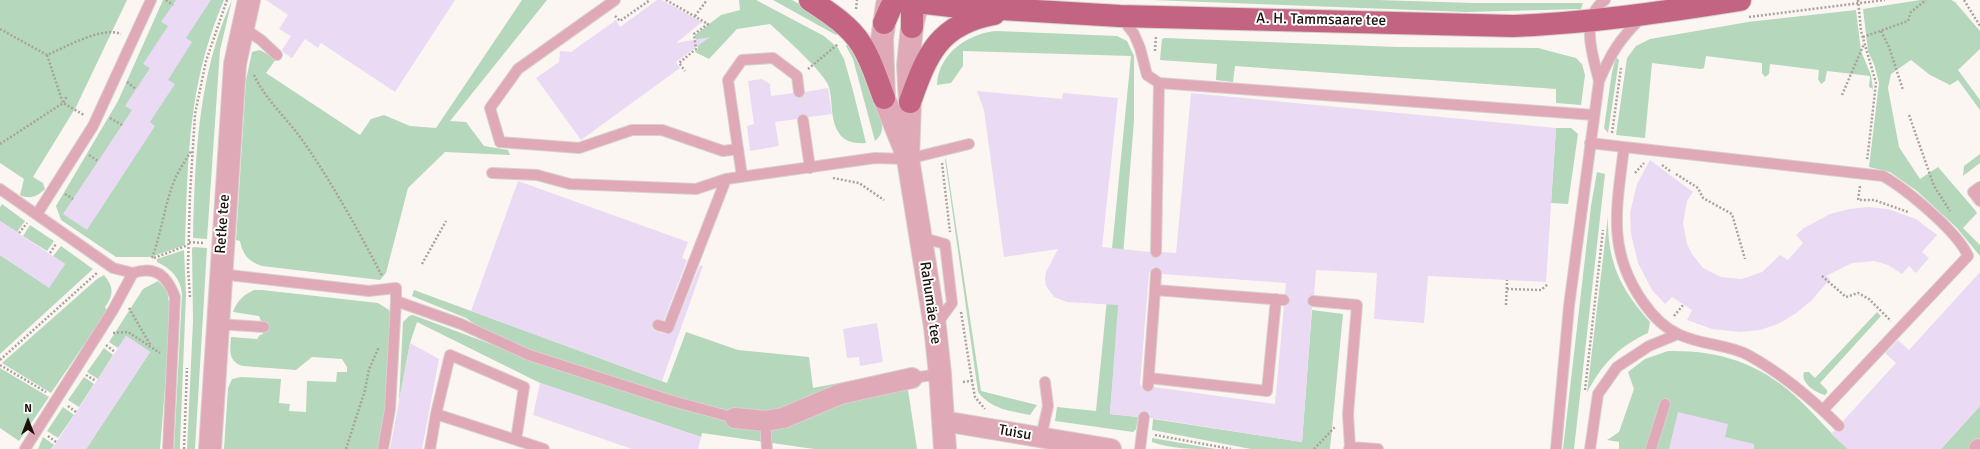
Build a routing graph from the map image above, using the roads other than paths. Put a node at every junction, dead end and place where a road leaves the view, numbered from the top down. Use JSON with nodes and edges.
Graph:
{"nodes":[{"id":1,"x":151,"y":0,"type":"edge"},
{"id":2,"x":249,"y":0,"type":"edge"},
{"id":3,"x":615,"y":0,"type":"edge"},
{"id":4,"x":810,"y":0,"type":"edge"},
{"id":5,"x":888,"y":0,"type":"edge"},
{"id":6,"x":1605,"y":0,"type":"edge"},
{"id":7,"x":918,"y":1,"type":"edge"},
{"id":8,"x":1744,"y":9,"type":"edge"},
{"id":9,"x":1018,"y":10,"type":"junction"},
{"id":10,"x":1120,"y":16,"type":"junction"},
{"id":11,"x":1643,"y":16,"type":"junction"},
{"id":12,"x":1589,"y":21,"type":"junction"},
{"id":13,"x":884,"y":23,"type":"junction"},
{"id":14,"x":241,"y":26,"type":"junction"},
{"id":15,"x":912,"y":27,"type":"joint"},
{"id":16,"x":277,"y":55,"type":"dead end"},
{"id":17,"x":1599,"y":81,"type":"junction"},
{"id":18,"x":1159,"y":83,"type":"junction"},
{"id":19,"x":799,"y":92,"type":"dead end"},
{"id":20,"x":884,"y":98,"type":"junction"},
{"id":21,"x":910,"y":102,"type":"junction"},
{"id":22,"x":1594,"y":115,"type":"junction"},
{"id":23,"x":803,"y":120,"type":"dead end"},
{"id":24,"x":1590,"y":143,"type":"junction"},
{"id":25,"x":969,"y":144,"type":"dead end"},
{"id":26,"x":1624,"y":147,"type":"junction"},
{"id":27,"x":738,"y":150,"type":"junction"},
{"id":28,"x":908,"y":159,"type":"junction"},
{"id":29,"x":810,"y":168,"type":"junction"},
{"id":30,"x":492,"y":173,"type":"dead end"},
{"id":31,"x":742,"y":176,"type":"junction"},
{"id":32,"x":726,"y":179,"type":"junction"},
{"id":33,"x":1980,"y":187,"type":"edge"},
{"id":34,"x":0,"y":189,"type":"edge"},
{"id":35,"x":1980,"y":201,"type":"edge"},
{"id":36,"x":37,"y":214,"type":"junction"},
{"id":37,"x":1156,"y":252,"type":"dead end"},
{"id":38,"x":133,"y":274,"type":"junction"},
{"id":39,"x":220,"y":274,"type":"junction"},
{"id":40,"x":1156,"y":274,"type":"dead end"},
{"id":41,"x":1156,"y":290,"type":"junction"},
{"id":42,"x":396,"y":301,"type":"junction"},
{"id":43,"x":1313,"y":301,"type":"dead end"},
{"id":44,"x":217,"y":324,"type":"junction"},
{"id":45,"x":658,"y":325,"type":"dead end"},
{"id":46,"x":264,"y":327,"type":"dead end"},
{"id":47,"x":1678,"y":334,"type":"junction"},
{"id":48,"x":940,"y":374,"type":"junction"},
{"id":49,"x":912,"y":378,"type":"joint"},
{"id":50,"x":1045,"y":382,"type":"dead end"},
{"id":51,"x":1665,"y":404,"type":"dead end"},
{"id":52,"x":1823,"y":410,"type":"junction"},
{"id":53,"x":436,"y":414,"type":"junction"},
{"id":54,"x":734,"y":418,"type":"joint"},
{"id":55,"x":1144,"y":418,"type":"dead end"},
{"id":56,"x":764,"y":421,"type":"junction"},
{"id":57,"x":943,"y":421,"type":"junction"},
{"id":58,"x":1839,"y":426,"type":"dead end"},
{"id":59,"x":1041,"y":437,"type":"junction"},
{"id":60,"x":516,"y":440,"type":"junction"},
{"id":61,"x":1350,"y":448,"type":"edge"},
{"id":62,"x":25,"y":449,"type":"edge"},
{"id":63,"x":168,"y":449,"type":"edge"},
{"id":64,"x":210,"y":449,"type":"edge"},
{"id":65,"x":383,"y":449,"type":"edge"},
{"id":66,"x":430,"y":449,"type":"edge"},
{"id":67,"x":544,"y":449,"type":"edge"},
{"id":68,"x":767,"y":449,"type":"edge"},
{"id":69,"x":945,"y":449,"type":"edge"},
{"id":70,"x":1111,"y":449,"type":"edge"},
{"id":71,"x":1140,"y":449,"type":"edge"},
{"id":72,"x":1378,"y":449,"type":"edge"},
{"id":73,"x":1556,"y":449,"type":"edge"},
{"id":74,"x":1590,"y":449,"type":"edge"},
{"id":75,"x":1651,"y":449,"type":"edge"}],
"edges":[{"from":1,"to":36,"type":"lane"},
{"from":2,"to":14,"type":"street","name":"Retke tee"},
{"from":3,"to":27,"type":"lane"},
{"from":4,"to":20,"type":"main road"},
{"from":5,"to":13,"type":"street","name":"Rahumäe tee"},
{"from":6,"to":12,"type":"lane"},
{"from":7,"to":9,"type":"main road","name":"A. H. Tammsaare tee"},
{"from":7,"to":13,"type":"main road"},
{"from":7,"to":15,"type":"main road"},
{"from":8,"to":11,"type":"main road","name":"A. H. Tammsaare tee"},
{"from":9,"to":10,"type":"main road","name":"A. H. Tammsaare tee"},
{"from":9,"to":21,"type":"main road"},
{"from":10,"to":12,"type":"main road","name":"A. H. Tammsaare tee"},
{"from":10,"to":18,"type":"lane"},
{"from":11,"to":12,"type":"main road","name":"A. H. Tammsaare tee"},
{"from":11,"to":17,"type":"lane"},
{"from":12,"to":17,"type":"lane"},
{"from":13,"to":20,"type":"street","name":"Rahumäe tee"},
{"from":14,"to":16,"type":"lane"},
{"from":14,"to":39,"type":"street","name":"Retke tee"},
{"from":15,"to":21,"type":"street","name":"Rahumäe tee"},
{"from":17,"to":22,"type":"lane"},
{"from":18,"to":22,"type":"lane"},
{"from":18,"to":37,"type":"lane"},
{"from":19,"to":27,"type":"lane"},
{"from":20,"to":28,"type":"street","name":"Rahumäe tee"},
{"from":21,"to":28,"type":"street","name":"Rahumäe tee"},
{"from":22,"to":24,"type":"lane"},
{"from":23,"to":29,"type":"lane"},
{"from":24,"to":26,"type":"lane"},
{"from":24,"to":73,"type":"lane"},
{"from":25,"to":28,"type":"lane"},
{"from":26,"to":47,"type":"lane"},
{"from":26,"to":52,"type":"lane"},
{"from":27,"to":31,"type":"lane"},
{"from":28,"to":29,"type":"lane"},
{"from":28,"to":48,"type":"street","name":"Rahumäe tee"},
{"from":29,"to":31,"type":"lane"},
{"from":30,"to":32,"type":"lane"},
{"from":31,"to":32,"type":"lane"},
{"from":32,"to":45,"type":"lane"},
{"from":33,"to":35,"type":"lane"},
{"from":34,"to":36,"type":"lane"},
{"from":36,"to":38,"type":"lane"},
{"from":38,"to":62,"type":"lane"},
{"from":38,"to":63,"type":"lane"},
{"from":39,"to":42,"type":"lane"},
{"from":39,"to":44,"type":"street","name":"Retke tee"},
{"from":40,"to":41,"type":"lane"},
{"from":41,"to":41,"type":"lane"},
{"from":42,"to":54,"type":"lane"},
{"from":42,"to":65,"type":"lane"},
{"from":43,"to":61,"type":"lane"},
{"from":44,"to":46,"type":"lane"},
{"from":44,"to":64,"type":"street","name":"Retke tee"},
{"from":47,"to":52,"type":"lane"},
{"from":47,"to":74,"type":"lane"},
{"from":48,"to":49,"type":"lane"},
{"from":48,"to":57,"type":"street","name":"Rahumäe tee"},
{"from":49,"to":56,"type":"street"},
{"from":50,"to":59,"type":"lane"},
{"from":51,"to":75,"type":"lane"},
{"from":52,"to":58,"type":"lane"},
{"from":53,"to":60,"type":"lane"},
{"from":53,"to":60,"type":"lane"},
{"from":53,"to":66,"type":"lane"},
{"from":54,"to":56,"type":"street"},
{"from":55,"to":71,"type":"lane"},
{"from":56,"to":68,"type":"lane"},
{"from":57,"to":59,"type":"street","name":"Tuisu"},
{"from":57,"to":69,"type":"street","name":"Rahumäe tee"},
{"from":59,"to":70,"type":"street","name":"Tuisu"},
{"from":60,"to":67,"type":"lane"},
{"from":61,"to":72,"type":"lane"}]}
